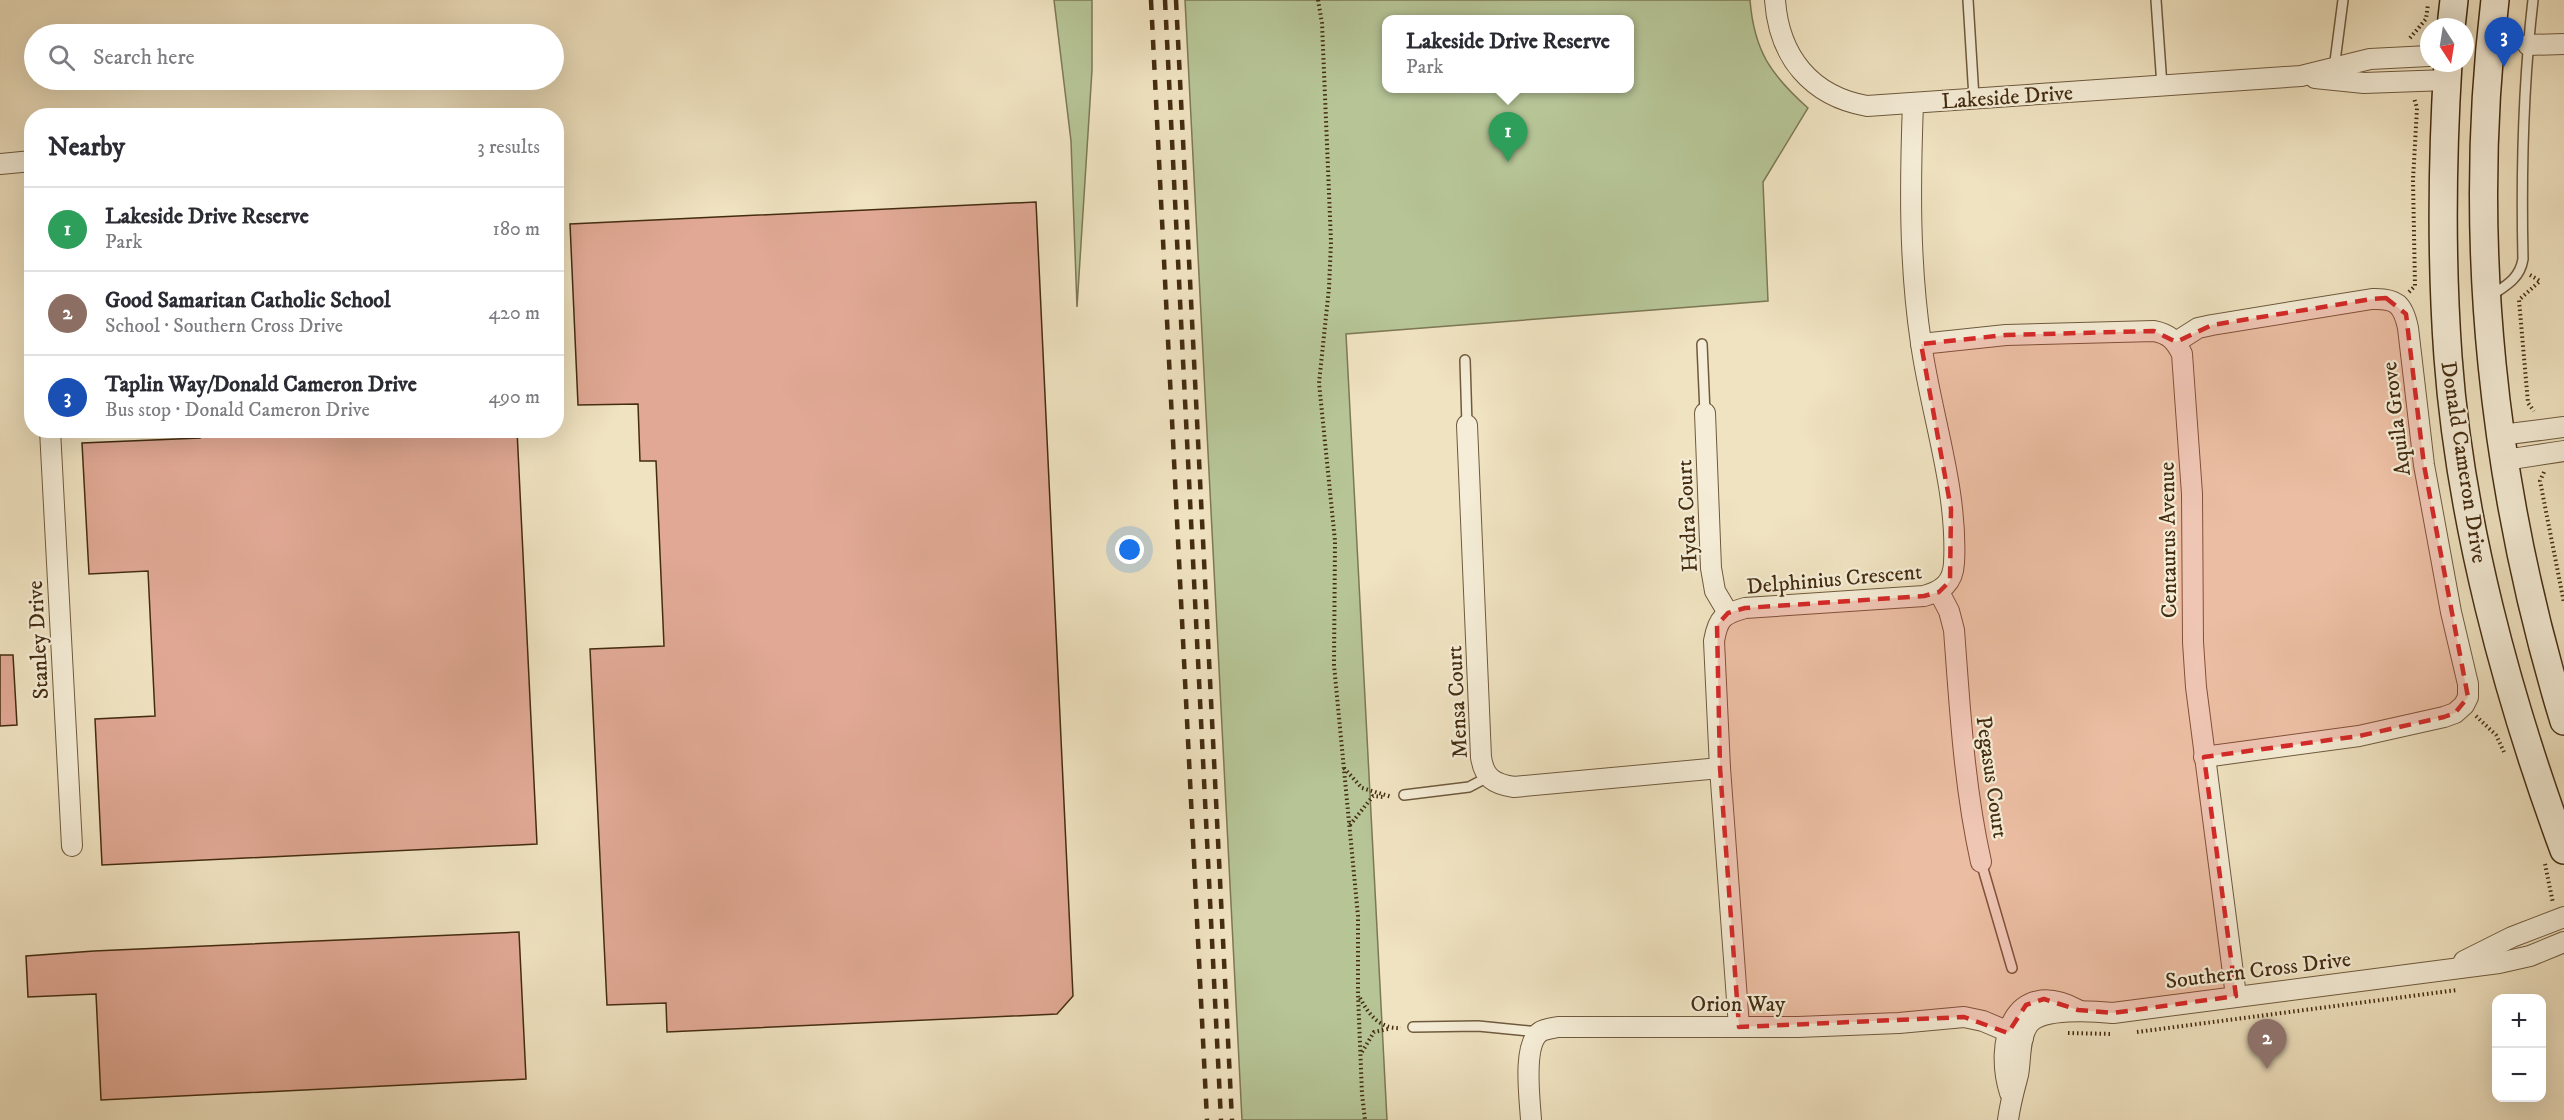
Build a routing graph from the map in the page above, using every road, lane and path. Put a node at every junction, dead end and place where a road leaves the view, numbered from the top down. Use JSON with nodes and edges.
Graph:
{"nodes":[{"id":1,"x":1318,"y":0,"type":"edge"},
{"id":2,"x":1775,"y":0,"type":"edge"},
{"id":3,"x":1968,"y":0,"type":"edge"},
{"id":4,"x":2156,"y":0,"type":"edge"},
{"id":5,"x":2343,"y":0,"type":"edge"},
{"id":6,"x":2429,"y":0,"type":"edge"},
{"id":7,"x":2454,"y":0,"type":"edge"},
{"id":8,"x":2495,"y":0,"type":"edge"},
{"id":9,"x":2533,"y":0,"type":"edge"},
{"id":10,"x":2452,"y":18,"type":"edge"},
{"id":11,"x":2402,"y":40,"type":"dead end"},
{"id":12,"x":2564,"y":44,"type":"edge"},
{"id":13,"x":2528,"y":45,"type":"junction"},
{"id":14,"x":2420,"y":56,"type":"edge"},
{"id":15,"x":2481,"y":66,"type":"edge"},
{"id":16,"x":2440,"y":72,"type":"edge"},
{"id":17,"x":2447,"y":72,"type":"edge"},
{"id":18,"x":2334,"y":74,"type":"junction"},
{"id":19,"x":2162,"y":86,"type":"junction"},
{"id":20,"x":2403,"y":95,"type":"dead end"},
{"id":21,"x":1974,"y":98,"type":"junction"},
{"id":22,"x":1913,"y":103,"type":"junction"},
{"id":23,"x":24,"y":162,"type":"edge"},
{"id":24,"x":0,"y":164,"type":"edge"},
{"id":25,"x":2521,"y":271,"type":"junction"},
{"id":26,"x":2415,"y":286,"type":"dead end"},
{"id":27,"x":2487,"y":299,"type":"junction"},
{"id":28,"x":2176,"y":342,"type":"junction"},
{"id":29,"x":1702,"y":344,"type":"dead end"},
{"id":30,"x":1921,"y":344,"type":"junction"},
{"id":31,"x":1465,"y":360,"type":"dead end"},
{"id":32,"x":1705,"y":413,"type":"joint"},
{"id":33,"x":2541,"y":414,"type":"dead end"},
{"id":34,"x":1467,"y":425,"type":"joint"},
{"id":35,"x":2564,"y":427,"type":"edge"},
{"id":36,"x":50,"y":438,"type":"edge"},
{"id":37,"x":2503,"y":448,"type":"junction"},
{"id":38,"x":2564,"y":451,"type":"edge"},
{"id":39,"x":2460,"y":455,"type":"junction"},
{"id":40,"x":2551,"y":467,"type":"dead end"},
{"id":41,"x":1939,"y":592,"type":"junction"},
{"id":42,"x":2564,"y":603,"type":"edge"},
{"id":43,"x":1728,"y":613,"type":"junction"},
{"id":44,"x":2464,"y":705,"type":"junction"},
{"id":45,"x":2564,"y":721,"type":"edge"},
{"id":46,"x":2496,"y":735,"type":"dead end"},
{"id":47,"x":2204,"y":757,"type":"junction"},
{"id":48,"x":1343,"y":768,"type":"junction"},
{"id":49,"x":1720,"y":768,"type":"junction"},
{"id":50,"x":1488,"y":777,"type":"junction"},
{"id":51,"x":1404,"y":795,"type":"joint"},
{"id":52,"x":1390,"y":797,"type":"junction"},
{"id":53,"x":1350,"y":825,"type":"junction"},
{"id":54,"x":72,"y":846,"type":"dead end"},
{"id":55,"x":2564,"y":850,"type":"edge"},
{"id":56,"x":1981,"y":862,"type":"joint"},
{"id":57,"x":2564,"y":917,"type":"edge"},
{"id":58,"x":2564,"y":942,"type":"edge"},
{"id":59,"x":2012,"y":968,"type":"dead end"},
{"id":60,"x":2445,"y":969,"type":"junction"},
{"id":61,"x":2459,"y":989,"type":"dead end"},
{"id":62,"x":1358,"y":994,"type":"junction"},
{"id":63,"x":2236,"y":996,"type":"junction"},
{"id":64,"x":1413,"y":1027,"type":"joint"},
{"id":65,"x":1739,"y":1027,"type":"junction"},
{"id":66,"x":1388,"y":1028,"type":"junction"},
{"id":67,"x":1539,"y":1032,"type":"junction"},
{"id":68,"x":2058,"y":1032,"type":"dead end"},
{"id":69,"x":2126,"y":1033,"type":"dead end"},
{"id":70,"x":2115,"y":1034,"type":"dead end"},
{"id":71,"x":2016,"y":1035,"type":"junction"},
{"id":72,"x":1360,"y":1054,"type":"junction"},
{"id":73,"x":1365,"y":1120,"type":"edge"},
{"id":74,"x":1531,"y":1120,"type":"edge"},
{"id":75,"x":2008,"y":1120,"type":"edge"}],
"edges":[{"from":1,"to":48,"type":"path"},
{"from":2,"to":22,"type":"street","name":"Lakeside Drive"},
{"from":3,"to":21,"type":"lane"},
{"from":4,"to":19,"type":"lane"},
{"from":5,"to":18,"type":"lane"},
{"from":6,"to":11,"type":"path"},
{"from":7,"to":10,"type":"street"},
{"from":8,"to":15,"type":"street","name":"Donald Cameron Drive"},
{"from":9,"to":13,"type":"lane"},
{"from":12,"to":13,"type":"street"},
{"from":13,"to":25,"type":"lane"},
{"from":14,"to":18,"type":"street","name":"Lakeside Drive"},
{"from":15,"to":27,"type":"street","name":"Donald Cameron Drive"},
{"from":16,"to":18,"type":"street","name":"Lakeside Drive"},
{"from":17,"to":39,"type":"street","name":"Donald Cameron Drive"},
{"from":18,"to":19,"type":"street","name":"Lakeside Drive"},
{"from":19,"to":21,"type":"street","name":"Lakeside Drive"},
{"from":20,"to":26,"type":"path"},
{"from":21,"to":22,"type":"street","name":"Lakeside Drive"},
{"from":22,"to":30,"type":"street","name":"Delphinius Crescent"},
{"from":23,"to":24,"type":"street"},
{"from":25,"to":27,"type":"lane"},
{"from":25,"to":33,"type":"path"},
{"from":27,"to":37,"type":"street","name":"Donald Cameron Drive"},
{"from":28,"to":30,"type":"street"},
{"from":28,"to":44,"type":"street","name":"Aquila Grove"},
{"from":28,"to":47,"type":"street","name":"Centaurus Avenue"},
{"from":29,"to":32,"type":"lane"},
{"from":30,"to":41,"type":"street","name":"Delphinius Crescent"},
{"from":31,"to":34,"type":"lane"},
{"from":32,"to":43,"type":"street","name":"Hydra Court"},
{"from":34,"to":50,"type":"street","name":"Mensa Court"},
{"from":35,"to":37,"type":"street"},
{"from":36,"to":54,"type":"street","name":"Stanley Drive"},
{"from":37,"to":38,"type":"street"},
{"from":37,"to":39,"type":"street"},
{"from":37,"to":45,"type":"street","name":"Donald Cameron Drive"},
{"from":39,"to":55,"type":"street","name":"Donald Cameron Drive"},
{"from":40,"to":42,"type":"path"},
{"from":41,"to":43,"type":"street","name":"Delphinius Crescent"},
{"from":41,"to":56,"type":"street","name":"Pegasus Court"},
{"from":43,"to":49,"type":"street","name":"Delphinius Crescent"},
{"from":44,"to":46,"type":"path"},
{"from":44,"to":47,"type":"street"},
{"from":47,"to":63,"type":"street","name":"Centaurus Avenue"},
{"from":48,"to":52,"type":"path"},
{"from":48,"to":53,"type":"path"},
{"from":49,"to":50,"type":"street","name":"Mensa Court"},
{"from":49,"to":65,"type":"street","name":"Delphinius Crescent"},
{"from":50,"to":51,"type":"lane"},
{"from":51,"to":52,"type":"path"},
{"from":52,"to":53,"type":"path"},
{"from":53,"to":62,"type":"path"},
{"from":56,"to":59,"type":"lane","name":"Pegasus Court"},
{"from":57,"to":60,"type":"street","name":"Southern Cross Drive"},
{"from":58,"to":60,"type":"street","name":"Southern Cross Drive"},
{"from":60,"to":63,"type":"street","name":"Southern Cross Drive"},
{"from":61,"to":69,"type":"path"},
{"from":62,"to":66,"type":"path"},
{"from":62,"to":72,"type":"path"},
{"from":63,"to":71,"type":"street","name":"Southern Cross Drive"},
{"from":64,"to":66,"type":"path"},
{"from":64,"to":67,"type":"lane"},
{"from":65,"to":67,"type":"street","name":"Orion Way"},
{"from":65,"to":71,"type":"street","name":"Orion Way"},
{"from":66,"to":72,"type":"path"},
{"from":67,"to":74,"type":"street"},
{"from":68,"to":70,"type":"path"},
{"from":71,"to":75,"type":"street"},
{"from":72,"to":73,"type":"path"}]}
